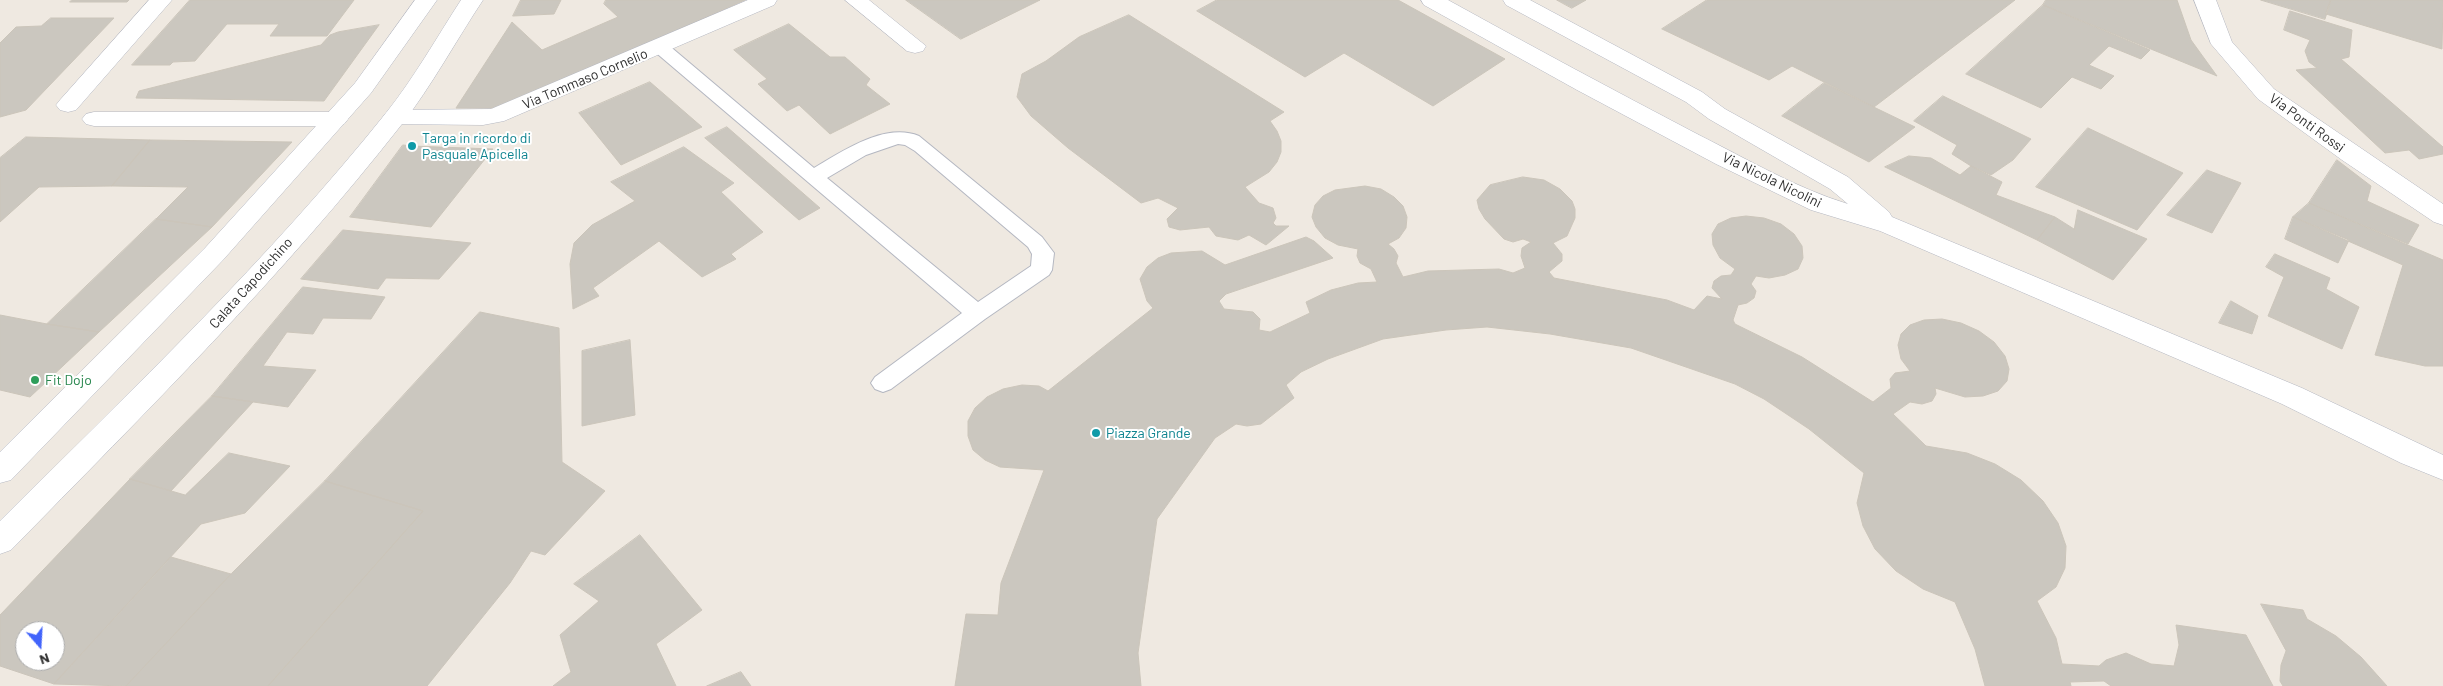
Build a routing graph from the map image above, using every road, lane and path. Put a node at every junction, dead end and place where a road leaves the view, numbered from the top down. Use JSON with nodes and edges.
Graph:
{"nodes":[{"id":1,"x":161,"y":0,"type":"edge"},
{"id":2,"x":426,"y":0,"type":"edge"},
{"id":3,"x":472,"y":0,"type":"edge"},
{"id":4,"x":766,"y":0,"type":"edge"},
{"id":5,"x":856,"y":0,"type":"edge"},
{"id":6,"x":1432,"y":0,"type":"edge"},
{"id":7,"x":1514,"y":0,"type":"edge"},
{"id":8,"x":2205,"y":0,"type":"edge"},
{"id":9,"x":916,"y":46,"type":"dead end"},
{"id":10,"x":660,"y":47,"type":"junction"},
{"id":11,"x":68,"y":105,"type":"dead end"},
{"id":12,"x":1717,"y":114,"type":"junction"},
{"id":13,"x":395,"y":117,"type":"junction"},
{"id":14,"x":94,"y":119,"type":"dead end"},
{"id":15,"x":336,"y":119,"type":"junction"},
{"id":16,"x":1675,"y":132,"type":"junction"},
{"id":17,"x":812,"y":177,"type":"junction"},
{"id":18,"x":2443,"y":216,"type":"edge"},
{"id":19,"x":1889,"y":225,"type":"junction"},
{"id":20,"x":978,"y":313,"type":"junction"},
{"id":21,"x":884,"y":383,"type":"dead end"},
{"id":22,"x":2443,"y":468,"type":"edge"},
{"id":23,"x":0,"y":471,"type":"edge"},
{"id":24,"x":0,"y":541,"type":"edge"}],
"edges":[{"from":1,"to":11,"type":"street"},
{"from":2,"to":15,"type":"street"},
{"from":3,"to":13,"type":"street","name":"Calata Capodichino"},
{"from":4,"to":10,"type":"street","name":"Via Tommaso Cornelio"},
{"from":5,"to":9,"type":"street"},
{"from":6,"to":16,"type":"street","name":"Via Nicola Nicolini"},
{"from":7,"to":12,"type":"street","name":"Via Nicola Nicolini"},
{"from":8,"to":18,"type":"street","name":"Via Ponti Rossi"},
{"from":10,"to":13,"type":"street","name":"Via Tommaso Cornelio"},
{"from":10,"to":17,"type":"lane"},
{"from":12,"to":16,"type":"street"},
{"from":12,"to":19,"type":"street","name":"Via Nicola Nicolini"},
{"from":13,"to":24,"type":"street","name":"Calata Capodichino"},
{"from":14,"to":15,"type":"street"},
{"from":15,"to":23,"type":"street"},
{"from":16,"to":19,"type":"street","name":"Via Nicola Nicolini"},
{"from":17,"to":20,"type":"lane"},
{"from":17,"to":20,"type":"lane"},
{"from":19,"to":22,"type":"street"},
{"from":20,"to":21,"type":"lane"}]}
